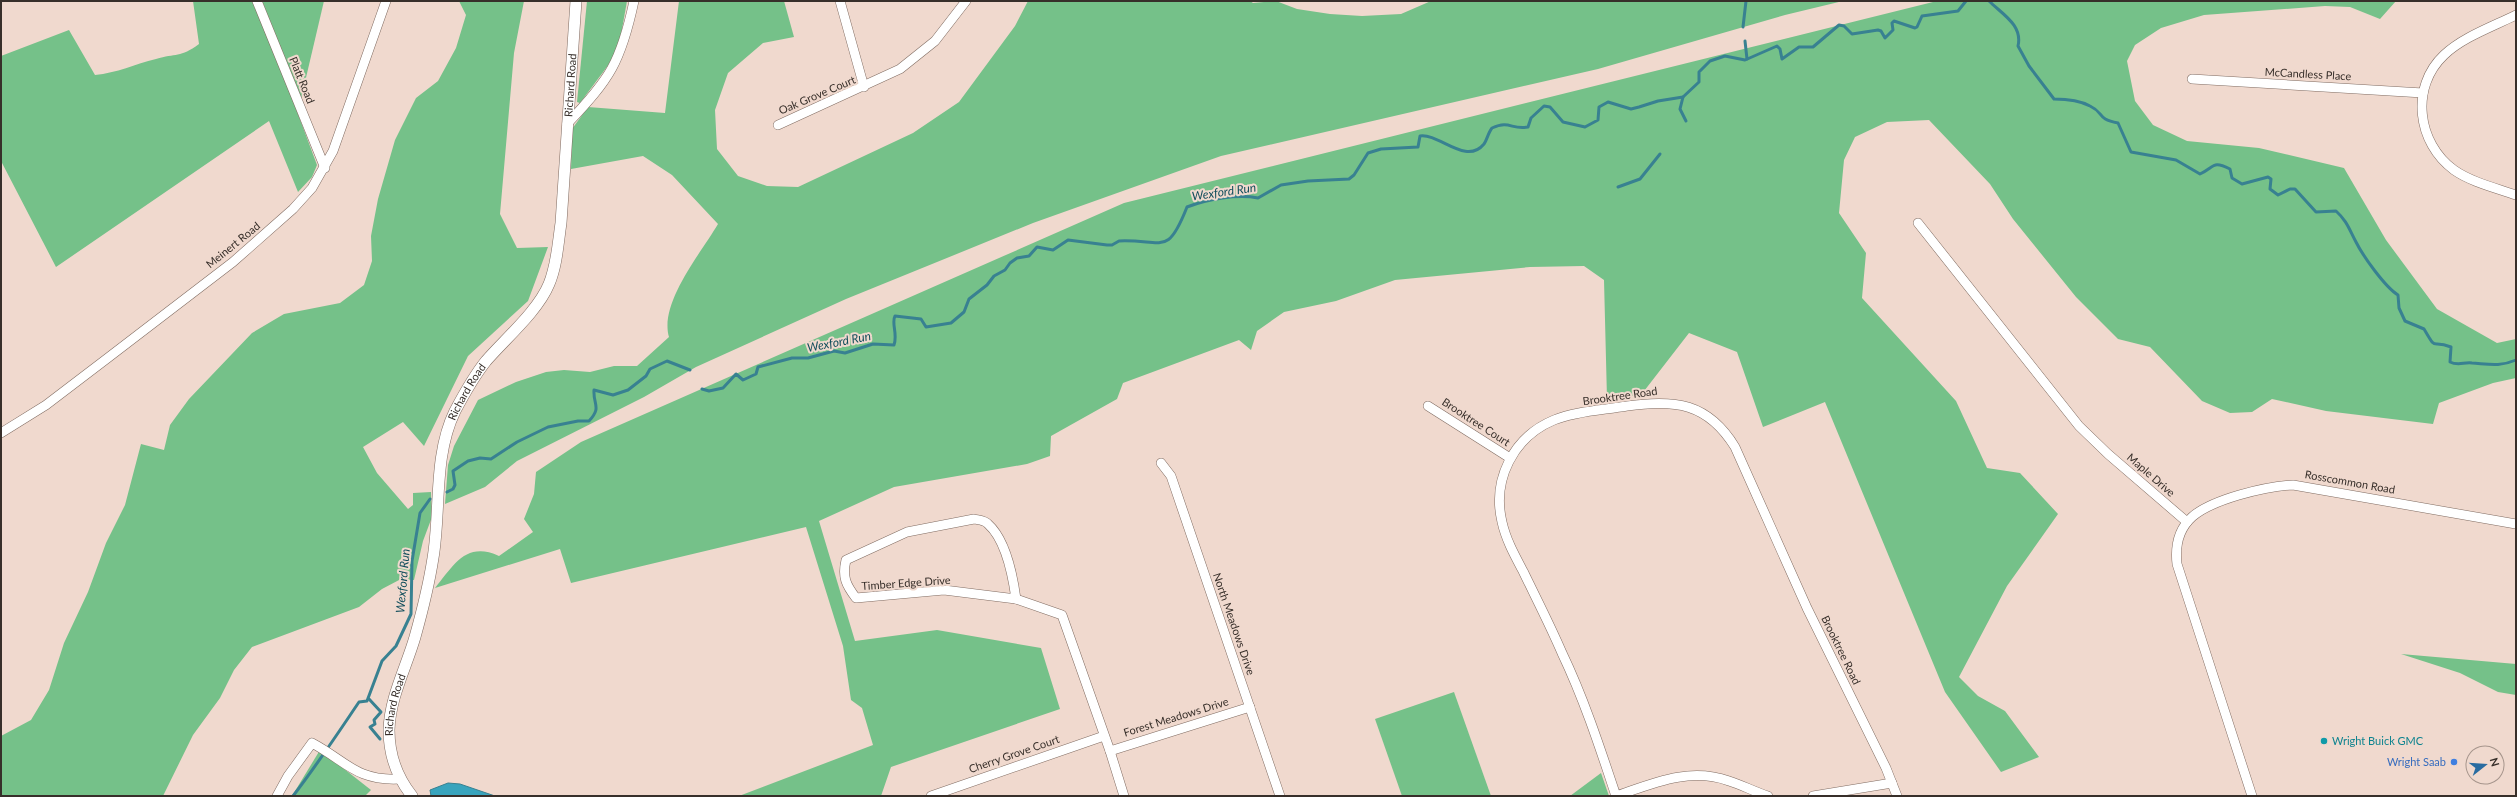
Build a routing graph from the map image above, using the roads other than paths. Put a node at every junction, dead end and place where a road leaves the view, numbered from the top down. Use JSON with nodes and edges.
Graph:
{"nodes":[{"id":1,"x":257,"y":1,"type":"edge"},
{"id":2,"x":386,"y":1,"type":"edge"},
{"id":3,"x":576,"y":1,"type":"edge"},
{"id":4,"x":634,"y":1,"type":"edge"},
{"id":5,"x":840,"y":1,"type":"edge"},
{"id":6,"x":966,"y":1,"type":"edge"},
{"id":7,"x":2516,"y":15,"type":"edge"},
{"id":8,"x":2192,"y":79,"type":"dead end"},
{"id":9,"x":864,"y":87,"type":"junction"},
{"id":10,"x":2423,"y":92,"type":"junction"},
{"id":11,"x":567,"y":124,"type":"junction"},
{"id":12,"x":778,"y":124,"type":"dead end"},
{"id":13,"x":325,"y":168,"type":"junction"},
{"id":14,"x":2516,"y":195,"type":"edge"},
{"id":15,"x":1918,"y":223,"type":"dead end"},
{"id":16,"x":1428,"y":406,"type":"dead end"},
{"id":17,"x":1,"y":434,"type":"edge"},
{"id":18,"x":1510,"y":458,"type":"junction"},
{"id":19,"x":1161,"y":463,"type":"dead end"},
{"id":20,"x":2187,"y":522,"type":"junction"},
{"id":21,"x":2516,"y":524,"type":"edge"},
{"id":22,"x":1016,"y":600,"type":"junction"},
{"id":23,"x":1250,"y":707,"type":"junction"},
{"id":24,"x":1104,"y":736,"type":"junction"},
{"id":25,"x":1110,"y":750,"type":"junction"},
{"id":26,"x":399,"y":779,"type":"junction"},
{"id":27,"x":1892,"y":783,"type":"junction"},
{"id":28,"x":277,"y":796,"type":"edge"},
{"id":29,"x":412,"y":796,"type":"edge"},
{"id":30,"x":931,"y":796,"type":"edge"},
{"id":31,"x":1124,"y":796,"type":"edge"},
{"id":32,"x":1280,"y":796,"type":"edge"},
{"id":33,"x":1616,"y":796,"type":"edge"},
{"id":34,"x":1768,"y":796,"type":"edge"},
{"id":35,"x":1813,"y":796,"type":"edge"},
{"id":36,"x":1897,"y":796,"type":"edge"},
{"id":37,"x":2252,"y":796,"type":"edge"}],
"edges":[{"from":1,"to":13,"type":"street","name":"Platt Road"},
{"from":2,"to":13,"type":"street","name":"Meinert Road"},
{"from":3,"to":11,"type":"street","name":"Richard Road"},
{"from":4,"to":11,"type":"street"},
{"from":5,"to":9,"type":"street","name":"Oak Grove Court"},
{"from":6,"to":9,"type":"street","name":"Oak Grove Court"},
{"from":7,"to":10,"type":"street"},
{"from":8,"to":10,"type":"street","name":"McCandless Place"},
{"from":9,"to":12,"type":"street","name":"Oak Grove Court"},
{"from":10,"to":14,"type":"street"},
{"from":11,"to":26,"type":"street","name":"Richard Road"},
{"from":13,"to":17,"type":"street","name":"Meinert Road"},
{"from":15,"to":20,"type":"street","name":"Maple Drive"},
{"from":16,"to":18,"type":"street","name":"Brooktree Court"},
{"from":18,"to":27,"type":"street","name":"Brooktree Road"},
{"from":18,"to":33,"type":"street","name":"Brooktree Road"},
{"from":19,"to":23,"type":"street","name":"North Meadows Drive"},
{"from":20,"to":21,"type":"street","name":"Rosscommon Road"},
{"from":20,"to":37,"type":"street"},
{"from":22,"to":22,"type":"street","name":"Timber Edge Drive"},
{"from":22,"to":24,"type":"street","name":"Timber Edge Drive"},
{"from":23,"to":25,"type":"street","name":"Forest Meadows Drive"},
{"from":23,"to":32,"type":"street","name":"North Meadows Drive"},
{"from":24,"to":25,"type":"street"},
{"from":24,"to":30,"type":"street","name":"Cherry Grove Court"},
{"from":25,"to":31,"type":"street"},
{"from":26,"to":28,"type":"street"},
{"from":26,"to":29,"type":"street","name":"Richard Road"},
{"from":27,"to":35,"type":"street"},
{"from":27,"to":36,"type":"street","name":"Brooktree Road"},
{"from":33,"to":34,"type":"street"}]}
